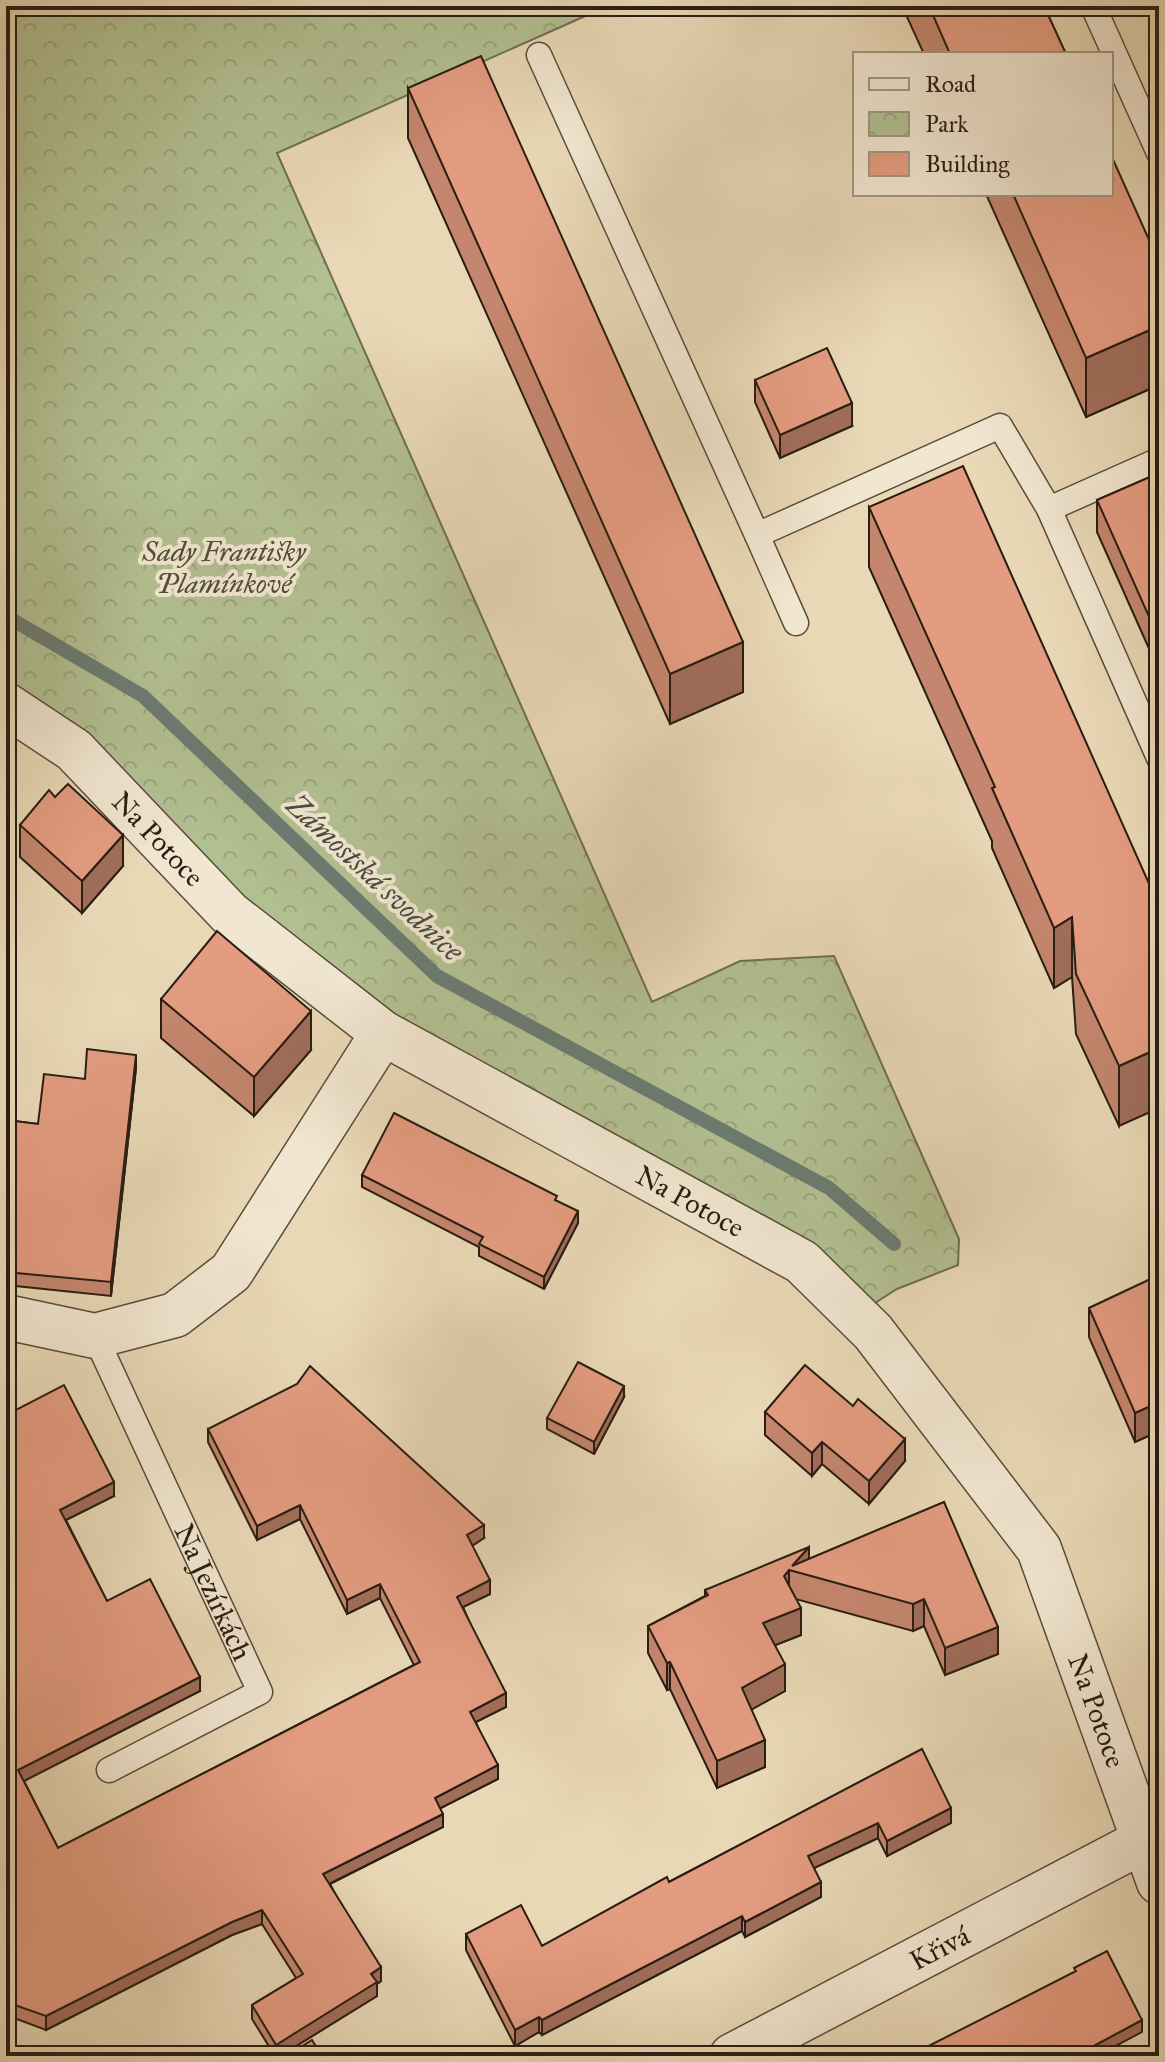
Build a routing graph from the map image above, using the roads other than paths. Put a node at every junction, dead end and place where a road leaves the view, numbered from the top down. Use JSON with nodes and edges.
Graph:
{"nodes":[{"id":1,"x":1093,"y":6,"type":"edge"},
{"id":2,"x":539,"y":55,"type":"dead end"},
{"id":3,"x":1159,"y":153,"type":"edge"},
{"id":4,"x":1159,"y":460,"type":"edge"},
{"id":5,"x":1049,"y":509,"type":"junction"},
{"id":6,"x":757,"y":535,"type":"junction"},
{"id":7,"x":796,"y":623,"type":"dead end"},
{"id":8,"x":6,"y":705,"type":"edge"},
{"id":9,"x":1159,"y":758,"type":"edge"},
{"id":10,"x":383,"y":1033,"type":"junction"},
{"id":11,"x":6,"y":1317,"type":"edge"},
{"id":12,"x":95,"y":1336,"type":"junction"},
{"id":13,"x":109,"y":1770,"type":"dead end"},
{"id":14,"x":1145,"y":1840,"type":"junction"},
{"id":15,"x":1159,"y":1882,"type":"edge"},
{"id":16,"x":732,"y":2056,"type":"edge"}],
"edges":[{"from":1,"to":3,"type":"lane"},
{"from":2,"to":6,"type":"lane"},
{"from":4,"to":5,"type":"lane"},
{"from":5,"to":6,"type":"lane"},
{"from":5,"to":9,"type":"lane"},
{"from":6,"to":7,"type":"lane"},
{"from":8,"to":10,"type":"street","name":"Na Potoce"},
{"from":10,"to":12,"type":"street"},
{"from":10,"to":14,"type":"street","name":"Na Potoce"},
{"from":11,"to":12,"type":"street"},
{"from":12,"to":13,"type":"lane","name":"Na Jezírkách"},
{"from":14,"to":15,"type":"street","name":"Na Potoce"},
{"from":14,"to":16,"type":"street","name":"Křivá"}]}
